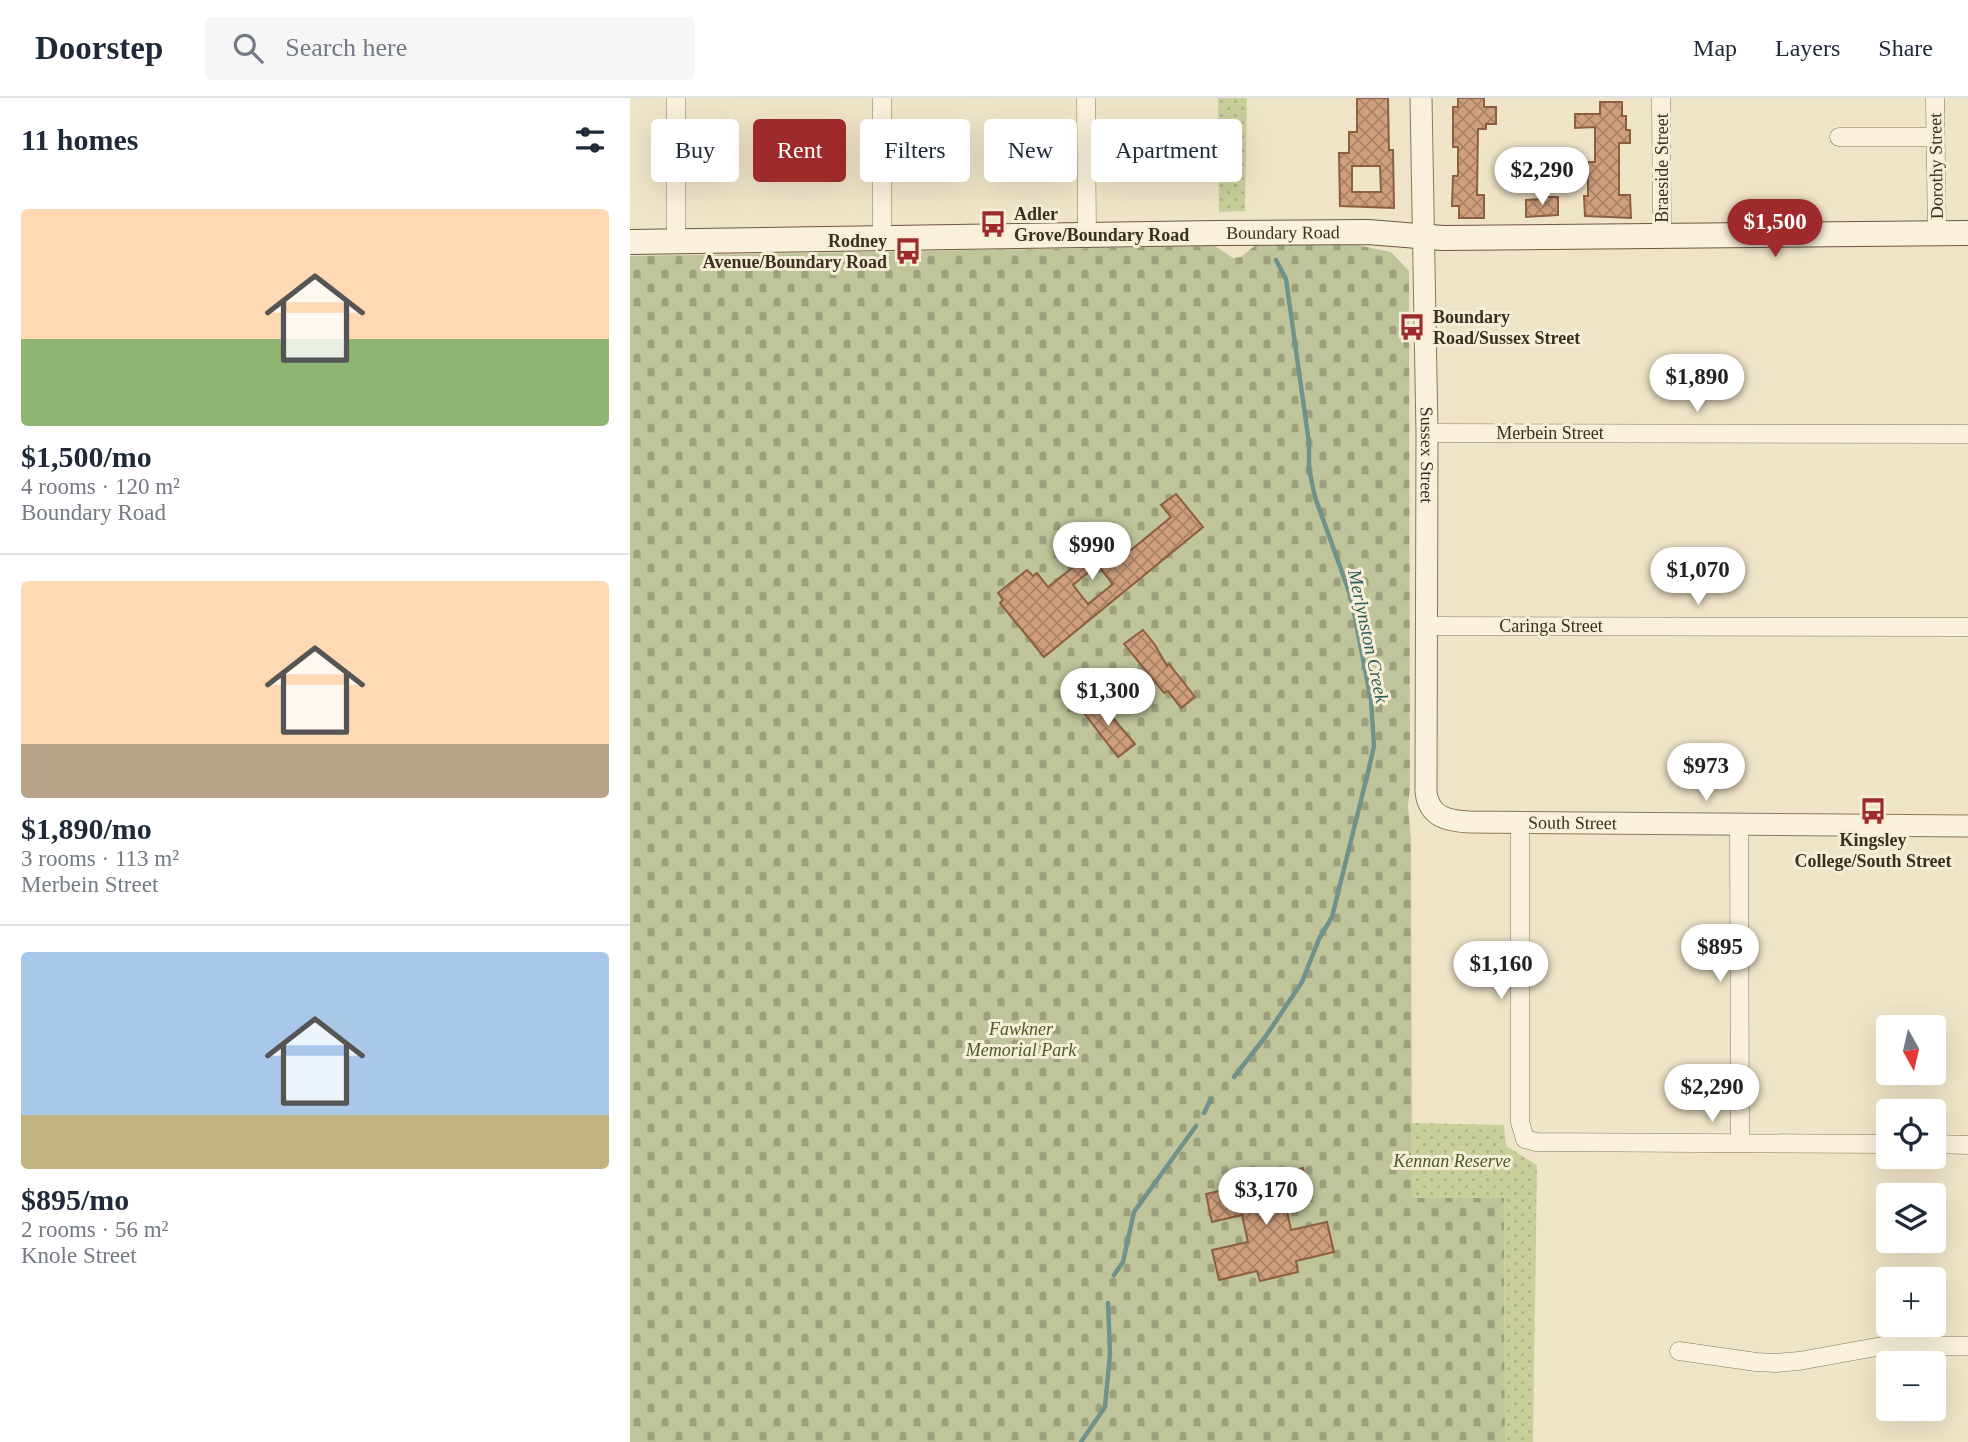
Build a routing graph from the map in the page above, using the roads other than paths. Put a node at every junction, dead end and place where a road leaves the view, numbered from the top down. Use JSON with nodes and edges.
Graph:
{"nodes":[{"id":1,"x":676,"y":98,"type":"edge"},
{"id":2,"x":882,"y":98,"type":"edge"},
{"id":3,"x":1086,"y":98,"type":"edge"},
{"id":4,"x":1421,"y":98,"type":"edge"},
{"id":5,"x":1661,"y":98,"type":"edge"},
{"id":6,"x":1935,"y":98,"type":"edge"},
{"id":7,"x":1935,"y":136,"type":"junction"},
{"id":8,"x":1839,"y":137,"type":"dead end"},
{"id":9,"x":1087,"y":234,"type":"junction"},
{"id":10,"x":1937,"y":235,"type":"junction"},
{"id":11,"x":1968,"y":235,"type":"edge"},
{"id":12,"x":882,"y":237,"type":"junction"},
{"id":13,"x":1423,"y":237,"type":"junction"},
{"id":14,"x":1662,"y":237,"type":"junction"},
{"id":15,"x":630,"y":242,"type":"edge"},
{"id":16,"x":676,"y":242,"type":"junction"},
{"id":17,"x":1427,"y":433,"type":"junction"},
{"id":18,"x":1968,"y":434,"type":"edge"},
{"id":19,"x":1428,"y":626,"type":"junction"},
{"id":20,"x":1968,"y":627,"type":"edge"},
{"id":21,"x":1433,"y":810,"type":"joint"},
{"id":22,"x":1520,"y":823,"type":"junction"},
{"id":23,"x":1739,"y":824,"type":"junction"},
{"id":24,"x":1968,"y":826,"type":"edge"},
{"id":25,"x":1740,"y":1143,"type":"junction"},
{"id":26,"x":1876,"y":1144,"type":"edge"},
{"id":27,"x":1946,"y":1144,"type":"edge"},
{"id":28,"x":1968,"y":1144,"type":"edge"},
{"id":29,"x":1968,"y":1346,"type":"edge"},
{"id":30,"x":1679,"y":1351,"type":"dead end"}],
"edges":[{"from":1,"to":16,"type":"street"},
{"from":2,"to":12,"type":"street"},
{"from":3,"to":9,"type":"street"},
{"from":4,"to":13,"type":"street","name":"Sussex Street"},
{"from":5,"to":14,"type":"street","name":"Braeside Street"},
{"from":6,"to":7,"type":"street","name":"Dorothy Street"},
{"from":7,"to":8,"type":"street"},
{"from":7,"to":10,"type":"street","name":"Dorothy Street"},
{"from":9,"to":12,"type":"main road","name":"Boundary Road"},
{"from":9,"to":13,"type":"main road","name":"Boundary Road"},
{"from":10,"to":11,"type":"main road","name":"Boundary Road"},
{"from":10,"to":14,"type":"main road","name":"Boundary Road"},
{"from":12,"to":16,"type":"main road","name":"Boundary Road"},
{"from":13,"to":14,"type":"main road","name":"Boundary Road"},
{"from":13,"to":17,"type":"street","name":"Sussex Street"},
{"from":15,"to":16,"type":"main road","name":"Boundary Road"},
{"from":17,"to":18,"type":"street","name":"Merbein Street"},
{"from":17,"to":19,"type":"street","name":"Sussex Street"},
{"from":19,"to":20,"type":"street","name":"Caringa Street"},
{"from":19,"to":21,"type":"street","name":"Sussex Street"},
{"from":21,"to":22,"type":"street","name":"South Street"},
{"from":22,"to":23,"type":"street","name":"South Street"},
{"from":22,"to":25,"type":"street"},
{"from":23,"to":24,"type":"street","name":"South Street"},
{"from":23,"to":25,"type":"street"},
{"from":25,"to":26,"type":"street"},
{"from":27,"to":28,"type":"street"},
{"from":29,"to":30,"type":"street"}]}
